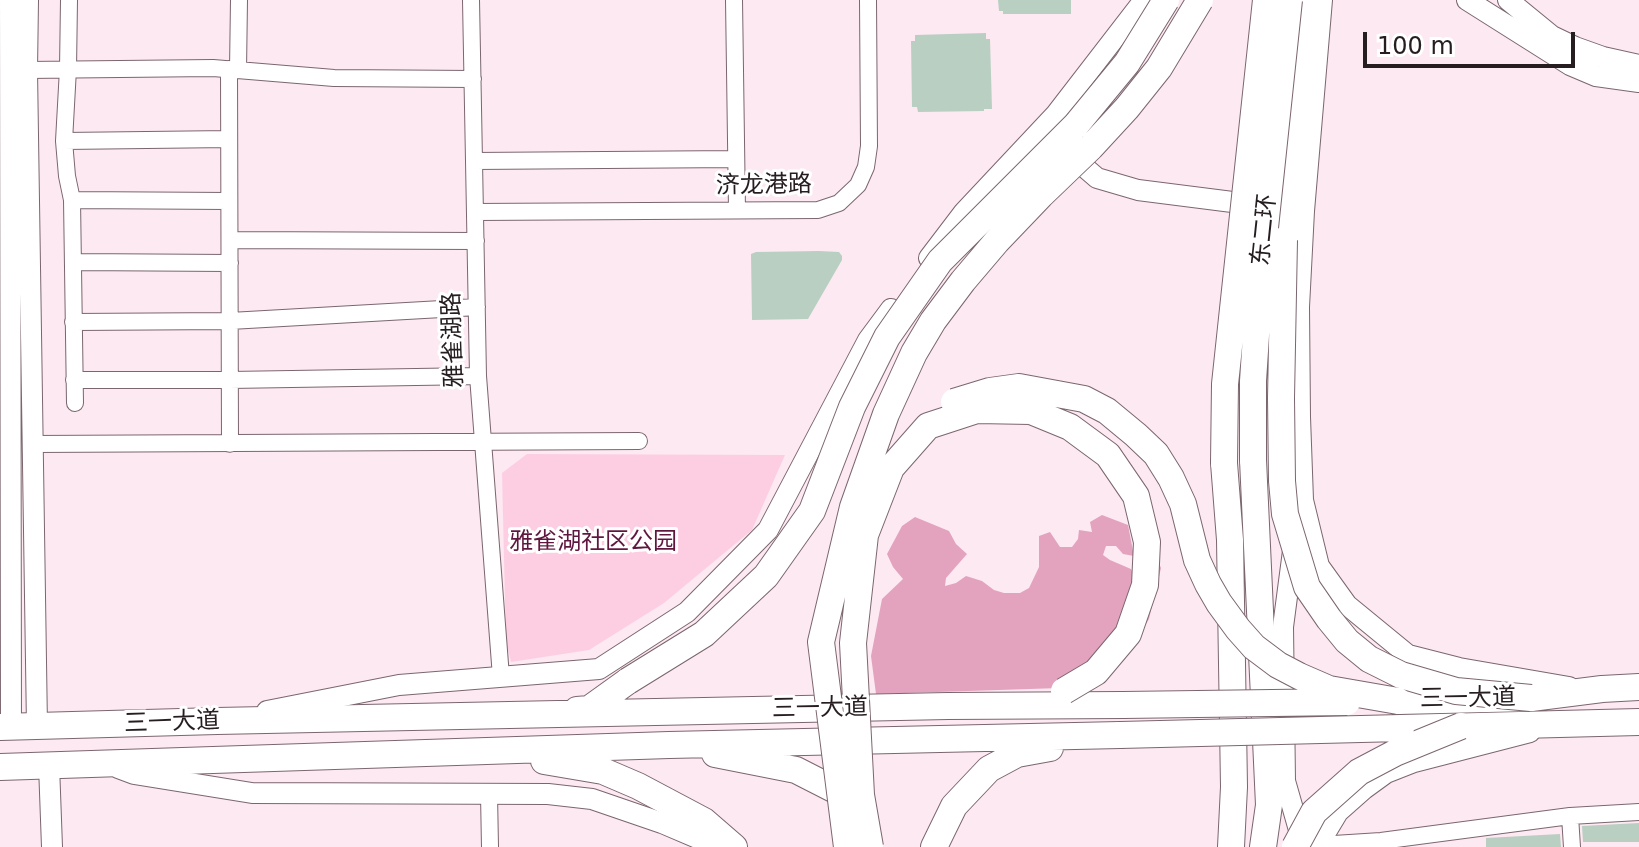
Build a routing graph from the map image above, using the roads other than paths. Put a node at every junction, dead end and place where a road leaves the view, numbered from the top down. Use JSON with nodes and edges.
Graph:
{"nodes":[{"id":1,"x":10,"y":0,"type":"edge"},
{"id":2,"x":28,"y":0,"type":"edge"},
{"id":3,"x":69,"y":0,"type":"edge"},
{"id":4,"x":239,"y":0,"type":"edge"},
{"id":5,"x":471,"y":0,"type":"edge"},
{"id":6,"x":734,"y":0,"type":"edge"},
{"id":7,"x":868,"y":0,"type":"edge"},
{"id":8,"x":1144,"y":0,"type":"edge"},
{"id":9,"x":1166,"y":0,"type":"edge"},
{"id":10,"x":1200,"y":0,"type":"edge"},
{"id":11,"x":1266,"y":0,"type":"edge"},
{"id":12,"x":1289,"y":0,"type":"edge"},
{"id":13,"x":1306,"y":0,"type":"edge"},
{"id":14,"x":1322,"y":0,"type":"edge"},
{"id":15,"x":1467,"y":0,"type":"edge"},
{"id":16,"x":1508,"y":0,"type":"edge"},
{"id":17,"x":1639,"y":65,"type":"edge"},
{"id":18,"x":68,"y":69,"type":"junction"},
{"id":19,"x":27,"y":70,"type":"junction"},
{"id":20,"x":233,"y":70,"type":"junction"},
{"id":21,"x":473,"y":79,"type":"junction"},
{"id":22,"x":1639,"y":82,"type":"edge"},
{"id":23,"x":1040,"y":130,"type":"junction"},
{"id":24,"x":229,"y":139,"type":"junction"},
{"id":25,"x":64,"y":141,"type":"junction"},
{"id":26,"x":736,"y":159,"type":"junction"},
{"id":27,"x":474,"y":161,"type":"junction"},
{"id":28,"x":72,"y":200,"type":"junction"},
{"id":29,"x":229,"y":201,"type":"junction"},
{"id":30,"x":737,"y":210,"type":"junction"},
{"id":31,"x":1294,"y":210,"type":"junction"},
{"id":32,"x":475,"y":212,"type":"junction"},
{"id":33,"x":4,"y":222,"type":"edge"},
{"id":34,"x":230,"y":240,"type":"junction"},
{"id":35,"x":476,"y":241,"type":"junction"},
{"id":36,"x":73,"y":262,"type":"junction"},
{"id":37,"x":230,"y":263,"type":"junction"},
{"id":38,"x":477,"y":307,"type":"junction"},
{"id":39,"x":230,"y":321,"type":"junction"},
{"id":40,"x":73,"y":322,"type":"junction"},
{"id":41,"x":478,"y":376,"type":"junction"},
{"id":42,"x":74,"y":380,"type":"junction"},
{"id":43,"x":230,"y":380,"type":"junction"},
{"id":44,"x":75,"y":403,"type":"dead end"},
{"id":45,"x":483,"y":441,"type":"junction"},
{"id":46,"x":639,"y":441,"type":"dead end"},
{"id":47,"x":33,"y":444,"type":"junction"},
{"id":48,"x":230,"y":444,"type":"junction"},
{"id":49,"x":1303,"y":500,"type":"junction"},
{"id":50,"x":853,"y":507,"type":"junction"},
{"id":51,"x":501,"y":677,"type":"junction"},
{"id":52,"x":1639,"y":687,"type":"edge"},
{"id":53,"x":1602,"y":689,"type":"junction"},
{"id":54,"x":1531,"y":698,"type":"junction"},
{"id":55,"x":1398,"y":701,"type":"junction"},
{"id":56,"x":948,"y":706,"type":"junction"},
{"id":57,"x":433,"y":717,"type":"junction"},
{"id":58,"x":217,"y":721,"type":"junction"},
{"id":59,"x":1639,"y":722,"type":"edge"},
{"id":60,"x":1568,"y":723,"type":"junction"},
{"id":61,"x":1461,"y":726,"type":"junction"},
{"id":62,"x":16,"y":727,"type":"edge"},
{"id":63,"x":1120,"y":735,"type":"junction"},
{"id":64,"x":669,"y":745,"type":"junction"},
{"id":65,"x":461,"y":753,"type":"junction"},
{"id":66,"x":106,"y":764,"type":"junction"},
{"id":67,"x":55,"y":765,"type":"junction"},
{"id":68,"x":0,"y":767,"type":"edge"},
{"id":69,"x":489,"y":794,"type":"junction"},
{"id":70,"x":1639,"y":812,"type":"edge"},
{"id":71,"x":1570,"y":816,"type":"junction"},
{"id":72,"x":1381,"y":844,"type":"edge"},
{"id":73,"x":1309,"y":846,"type":"edge"},
{"id":74,"x":52,"y":847,"type":"edge"},
{"id":75,"x":61,"y":847,"type":"edge"},
{"id":76,"x":490,"y":847,"type":"edge"},
{"id":77,"x":711,"y":847,"type":"edge"},
{"id":78,"x":734,"y":847,"type":"edge"},
{"id":79,"x":847,"y":847,"type":"edge"},
{"id":80,"x":871,"y":847,"type":"edge"},
{"id":81,"x":934,"y":847,"type":"edge"},
{"id":82,"x":1231,"y":847,"type":"edge"},
{"id":83,"x":1263,"y":847,"type":"edge"},
{"id":84,"x":1572,"y":847,"type":"edge"}],
"edges":[{"from":1,"to":33,"type":"street"},
{"from":2,"to":19,"type":"street"},
{"from":3,"to":18,"type":"street"},
{"from":4,"to":20,"type":"street"},
{"from":5,"to":21,"type":"street","name":"雅雀湖路"},
{"from":6,"to":26,"type":"street"},
{"from":7,"to":30,"type":"street","name":"济龙港路"},
{"from":8,"to":23,"type":"street"},
{"from":9,"to":57,"type":"highway","bridge":true},
{"from":10,"to":50,"type":"highway","bridge":true},
{"from":11,"to":82,"type":"highway","bridge":true},
{"from":12,"to":83,"type":"highway","name":"东二环","bridge":true},
{"from":13,"to":31,"type":"highway"},
{"from":14,"to":31,"type":"street"},
{"from":15,"to":22,"type":"street"},
{"from":16,"to":17,"type":"street"},
{"from":18,"to":19,"type":"street"},
{"from":18,"to":20,"type":"street"},
{"from":18,"to":25,"type":"street"},
{"from":19,"to":47,"type":"street"},
{"from":20,"to":21,"type":"street"},
{"from":20,"to":24,"type":"street"},
{"from":21,"to":27,"type":"street","name":"雅雀湖路"},
{"from":23,"to":31,"type":"street"},
{"from":23,"to":51,"type":"street"},
{"from":24,"to":25,"type":"street"},
{"from":24,"to":29,"type":"street"},
{"from":25,"to":28,"type":"street"},
{"from":26,"to":27,"type":"street"},
{"from":26,"to":30,"type":"street"},
{"from":27,"to":32,"type":"street","name":"雅雀湖路"},
{"from":28,"to":29,"type":"street"},
{"from":28,"to":36,"type":"street"},
{"from":29,"to":34,"type":"street"},
{"from":30,"to":32,"type":"street","name":"济龙港路"},
{"from":31,"to":49,"type":"street"},
{"from":31,"to":54,"type":"highway","bridge":true},
{"from":32,"to":35,"type":"street","name":"雅雀湖路"},
{"from":33,"to":62,"type":"street"},
{"from":34,"to":35,"type":"street"},
{"from":34,"to":37,"type":"street"},
{"from":35,"to":38,"type":"street","name":"雅雀湖路"},
{"from":36,"to":37,"type":"street"},
{"from":36,"to":40,"type":"street"},
{"from":37,"to":39,"type":"street"},
{"from":38,"to":39,"type":"street"},
{"from":38,"to":41,"type":"street","name":"雅雀湖路"},
{"from":39,"to":40,"type":"street"},
{"from":39,"to":43,"type":"street"},
{"from":40,"to":42,"type":"street"},
{"from":41,"to":43,"type":"street"},
{"from":41,"to":45,"type":"street","name":"雅雀湖路"},
{"from":42,"to":43,"type":"street"},
{"from":42,"to":44,"type":"street"},
{"from":43,"to":48,"type":"street"},
{"from":45,"to":46,"type":"street"},
{"from":45,"to":48,"type":"street"},
{"from":45,"to":51,"type":"street","name":"雅雀湖路"},
{"from":47,"to":48,"type":"street"},
{"from":47,"to":62,"type":"street"},
{"from":49,"to":53,"type":"street"},
{"from":49,"to":73,"type":"street"},
{"from":50,"to":55,"type":"highway","bridge":true},
{"from":50,"to":79,"type":"highway","bridge":true},
{"from":51,"to":58,"type":"street"},
{"from":52,"to":53,"type":"highway","name":"三一大道"},
{"from":53,"to":54,"type":"highway","name":"三一大道"},
{"from":54,"to":55,"type":"highway","name":"三一大道","bridge":true},
{"from":55,"to":56,"type":"highway","name":"三一大道","bridge":true},
{"from":56,"to":57,"type":"highway","name":"三一大道"},
{"from":56,"to":80,"type":"highway","bridge":true},
{"from":57,"to":58,"type":"highway","name":"三一大道"},
{"from":58,"to":62,"type":"highway","name":"三一大道"},
{"from":59,"to":60,"type":"highway","name":"三一大道"},
{"from":60,"to":61,"type":"highway","name":"三一大道"},
{"from":60,"to":73,"type":"street"},
{"from":61,"to":63,"type":"highway","name":"三一大道","bridge":true},
{"from":61,"to":73,"type":"highway","bridge":true},
{"from":63,"to":64,"type":"highway","name":"三一大道"},
{"from":63,"to":81,"type":"highway"},
{"from":64,"to":65,"type":"highway","name":"三一大道"},
{"from":64,"to":80,"type":"highway"},
{"from":65,"to":66,"type":"highway","name":"三一大道"},
{"from":65,"to":78,"type":"highway"},
{"from":66,"to":67,"type":"highway","name":"三一大道"},
{"from":66,"to":69,"type":"street"},
{"from":67,"to":68,"type":"highway","name":"三一大道"},
{"from":67,"to":74,"type":"street"},
{"from":67,"to":75,"type":"street"},
{"from":69,"to":76,"type":"street"},
{"from":69,"to":77,"type":"street"},
{"from":70,"to":71,"type":"street"},
{"from":71,"to":72,"type":"street"},
{"from":71,"to":84,"type":"street"},
{"from":72,"to":73,"type":"street"}]}
